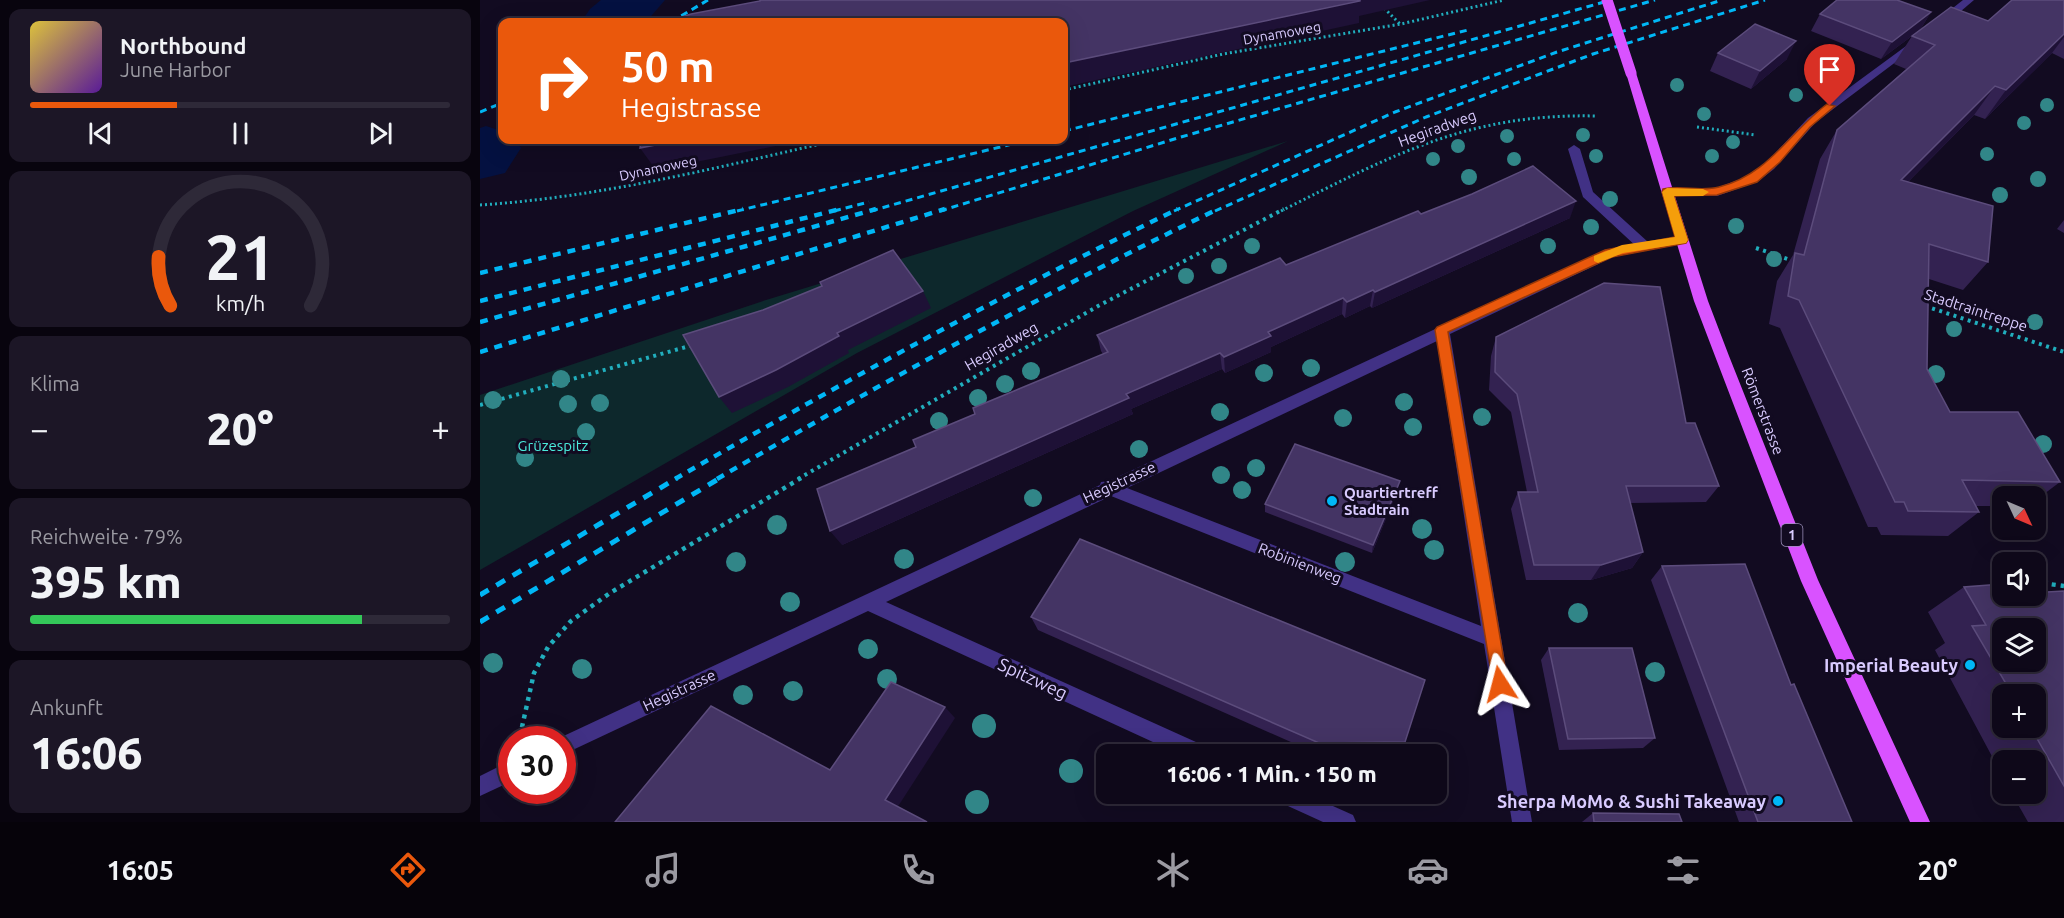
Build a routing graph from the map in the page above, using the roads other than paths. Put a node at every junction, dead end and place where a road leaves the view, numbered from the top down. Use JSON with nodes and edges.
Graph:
{"nodes":[{"id":1,"x":1607,"y":0,"type":"edge"},
{"id":2,"x":1969,"y":0,"type":"edge"},
{"id":3,"x":1574,"y":149,"type":"dead end"},
{"id":4,"x":1667,"y":192,"type":"junction"},
{"id":5,"x":1682,"y":240,"type":"junction"},
{"id":6,"x":1643,"y":245,"type":"junction"},
{"id":7,"x":1442,"y":330,"type":"junction"},
{"id":8,"x":1107,"y":487,"type":"junction"},
{"id":9,"x":867,"y":602,"type":"junction"},
{"id":10,"x":1492,"y":639,"type":"junction"},
{"id":11,"x":576,"y":739,"type":"edge"},
{"id":12,"x":1178,"y":744,"type":"edge"},
{"id":13,"x":498,"y":777,"type":"edge"},
{"id":14,"x":480,"y":786,"type":"edge"},
{"id":15,"x":1306,"y":804,"type":"edge"},
{"id":16,"x":1346,"y":822,"type":"edge"},
{"id":17,"x":1522,"y":822,"type":"edge"},
{"id":18,"x":1920,"y":822,"type":"edge"}],
"edges":[{"from":1,"to":4,"type":"main road","name":"Römerstrasse","number":"1","bridge":true},
{"from":2,"to":4,"type":"street"},
{"from":3,"to":6,"type":"street"},
{"from":4,"to":5,"type":"main road","name":"Römerstrasse","number":"1"},
{"from":5,"to":6,"type":"street","name":"Hegistrasse"},
{"from":5,"to":18,"type":"main road","name":"Römerstrasse","number":"1"},
{"from":6,"to":7,"type":"street","name":"Hegistrasse"},
{"from":7,"to":8,"type":"street","name":"Hegistrasse"},
{"from":7,"to":10,"type":"street"},
{"from":8,"to":9,"type":"street","name":"Hegistrasse"},
{"from":8,"to":10,"type":"street","name":"Robinienweg"},
{"from":9,"to":11,"type":"street","name":"Hegistrasse"},
{"from":9,"to":12,"type":"street","name":"Spitzweg"},
{"from":10,"to":17,"type":"street"},
{"from":13,"to":14,"type":"street"},
{"from":15,"to":16,"type":"street"}]}
